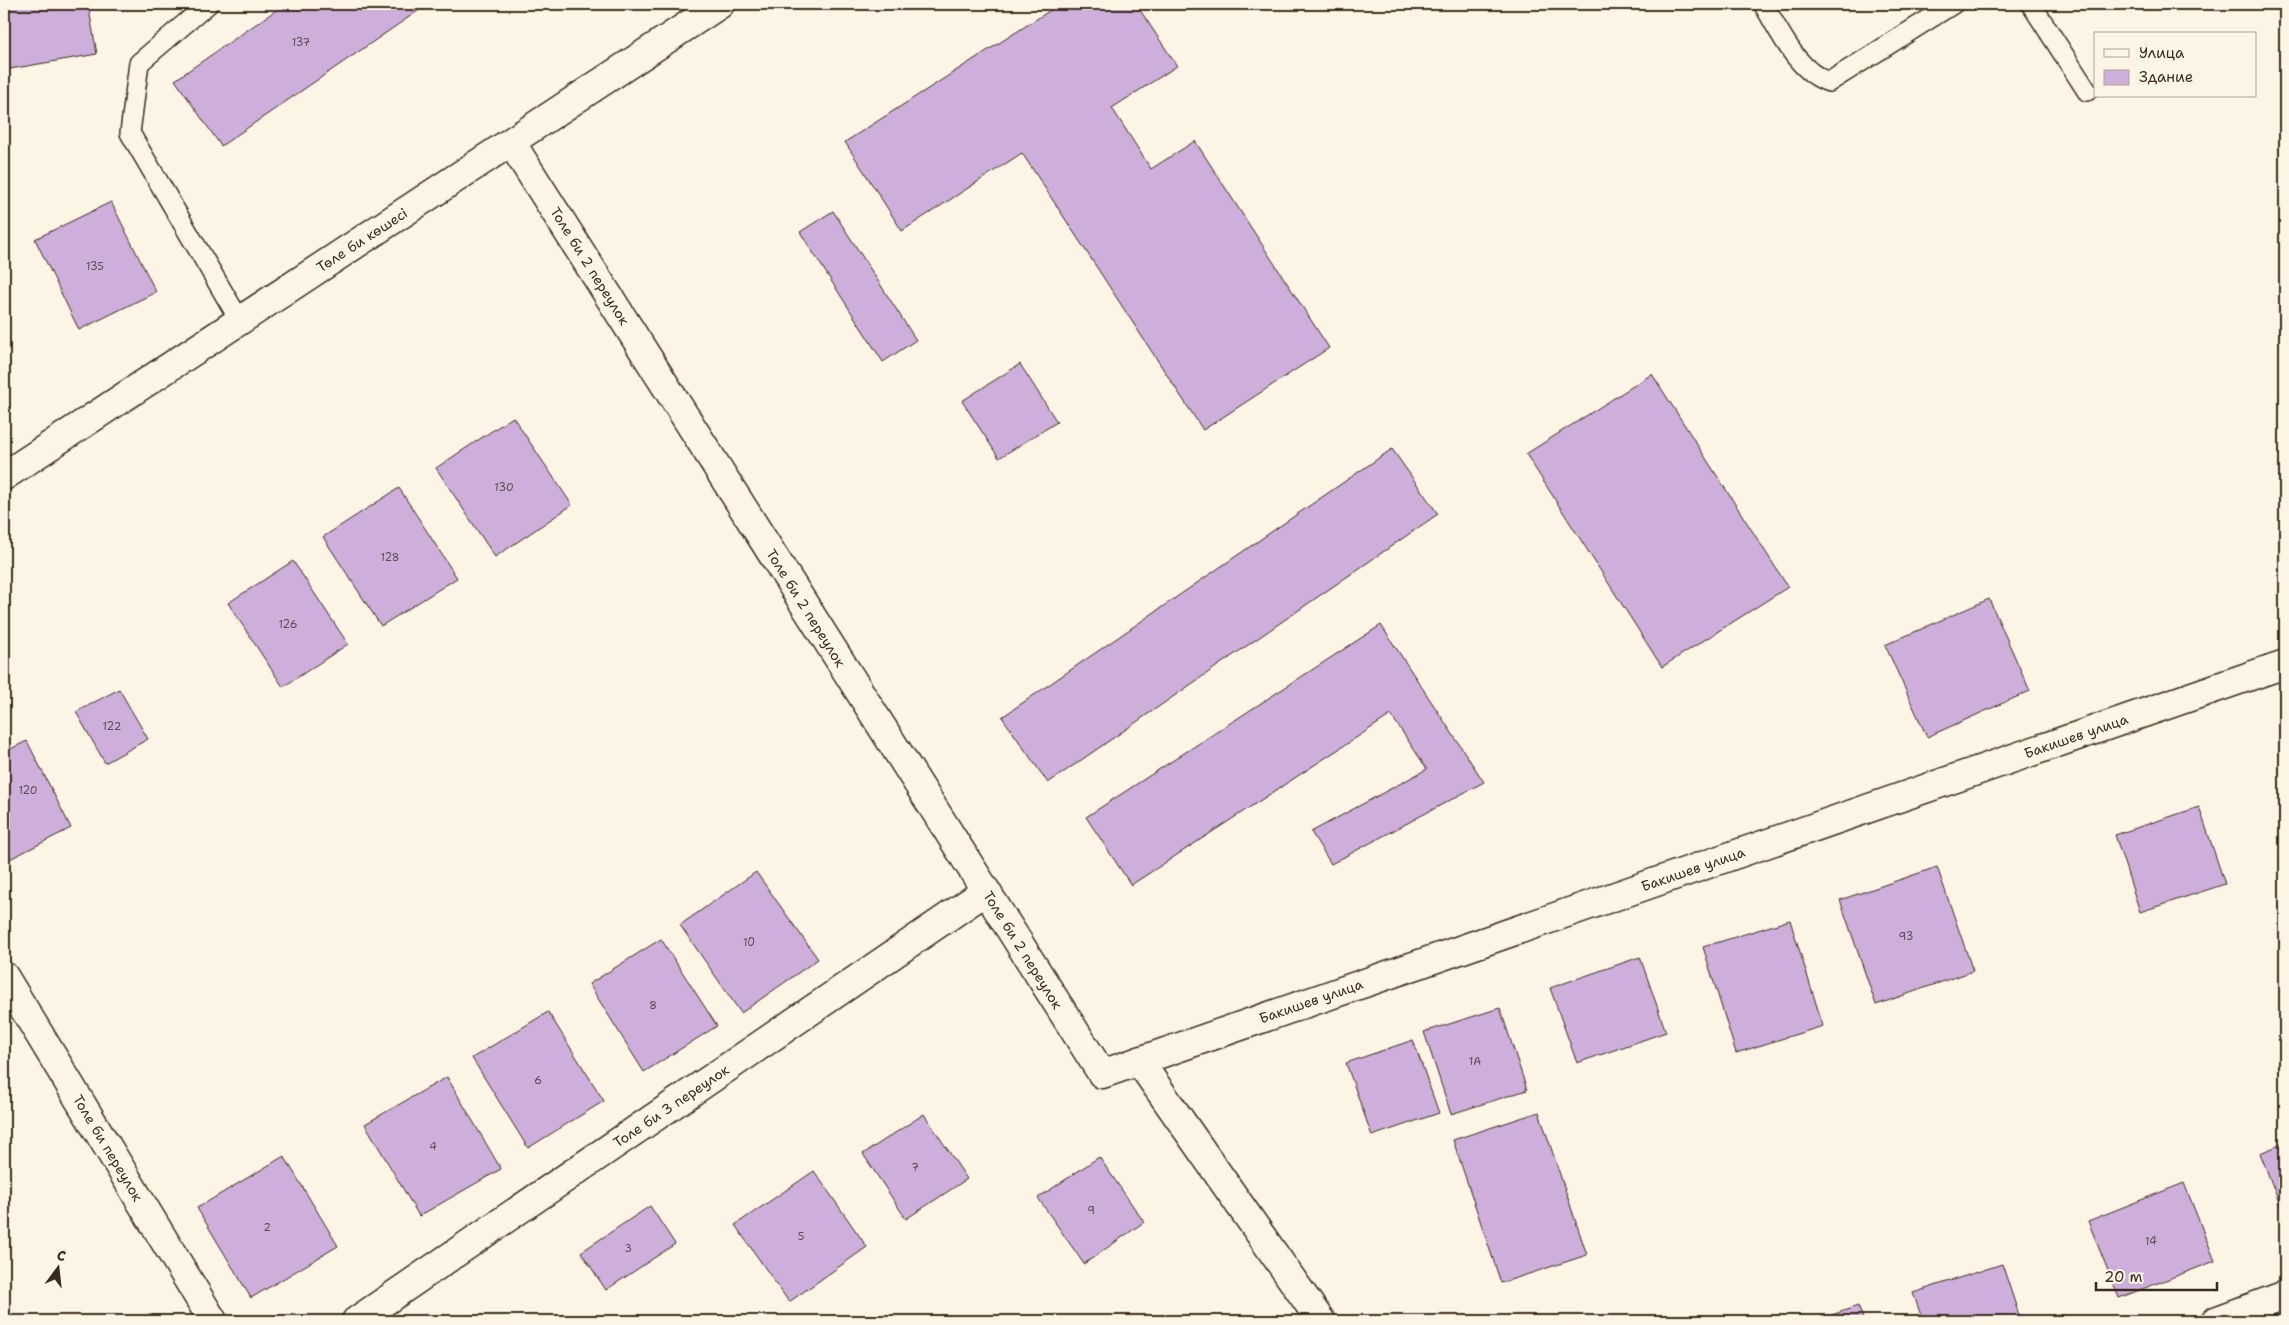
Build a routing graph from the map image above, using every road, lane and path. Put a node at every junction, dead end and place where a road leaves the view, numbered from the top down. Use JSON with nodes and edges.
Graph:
{"nodes":[{"id":1,"x":208,"y":4,"type":"edge"},
{"id":2,"x":720,"y":4,"type":"edge"},
{"id":3,"x":1763,"y":4,"type":"edge"},
{"id":4,"x":1953,"y":4,"type":"edge"},
{"id":5,"x":2031,"y":4,"type":"edge"},
{"id":6,"x":2087,"y":91,"type":"dead end"},
{"id":7,"x":511,"y":142,"type":"junction"},
{"id":8,"x":240,"y":321,"type":"junction"},
{"id":9,"x":4,"y":476,"type":"edge"},
{"id":10,"x":2285,"y":664,"type":"edge"},
{"id":11,"x":986,"y":891,"type":"junction"},
{"id":12,"x":4,"y":976,"type":"edge"},
{"id":13,"x":1139,"y":1061,"type":"junction"},
{"id":14,"x":1102,"y":1074,"type":"joint"},
{"id":15,"x":2285,"y":1295,"type":"edge"},
{"id":16,"x":213,"y":1321,"type":"edge"},
{"id":17,"x":356,"y":1321,"type":"edge"},
{"id":18,"x":1321,"y":1321,"type":"edge"},
{"id":19,"x":2215,"y":1321,"type":"edge"}],
"edges":[{"from":1,"to":8,"type":"lane"},
{"from":2,"to":7,"type":"street","name":"Төле би көшесі"},
{"from":3,"to":4,"type":"lane"},
{"from":5,"to":6,"type":"lane"},
{"from":7,"to":8,"type":"street","name":"Төле би көшесі"},
{"from":7,"to":11,"type":"street","name":"Толе би 2 переулок"},
{"from":8,"to":9,"type":"street","name":"Төле би көшесі"},
{"from":10,"to":13,"type":"street","name":"Бакишев улица"},
{"from":11,"to":14,"type":"street","name":"Толе би 2 переулок"},
{"from":11,"to":17,"type":"street","name":"Толе би 3 переулок"},
{"from":12,"to":16,"type":"street","name":"Толе би переулок"},
{"from":13,"to":14,"type":"street","name":"Бакишев улица"},
{"from":13,"to":18,"type":"street"},
{"from":15,"to":19,"type":"street"}]}
